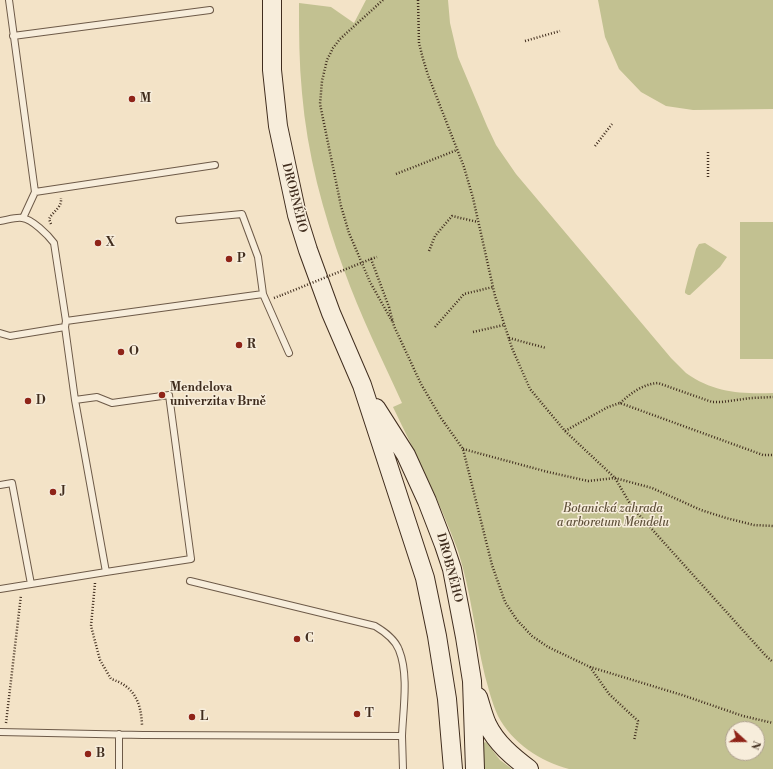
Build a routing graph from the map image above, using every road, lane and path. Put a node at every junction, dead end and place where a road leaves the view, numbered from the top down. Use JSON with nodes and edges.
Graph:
{"nodes":[{"id":1,"x":9,"y":0,"type":"edge"},
{"id":2,"x":272,"y":0,"type":"edge"},
{"id":3,"x":383,"y":0,"type":"edge"},
{"id":4,"x":418,"y":0,"type":"edge"},
{"id":5,"x":210,"y":10,"type":"dead end"},
{"id":6,"x":560,"y":31,"type":"dead end"},
{"id":7,"x":13,"y":36,"type":"junction"},
{"id":8,"x":525,"y":41,"type":"dead end"},
{"id":9,"x":612,"y":124,"type":"dead end"},
{"id":10,"x":595,"y":146,"type":"dead end"},
{"id":11,"x":457,"y":150,"type":"junction"},
{"id":12,"x":708,"y":152,"type":"dead end"},
{"id":13,"x":214,"y":166,"type":"dead end"},
{"id":14,"x":396,"y":174,"type":"dead end"},
{"id":15,"x":708,"y":177,"type":"dead end"},
{"id":16,"x":60,"y":188,"type":"junction"},
{"id":17,"x":35,"y":192,"type":"junction"},
{"id":18,"x":23,"y":218,"type":"junction"},
{"id":19,"x":179,"y":220,"type":"dead end"},
{"id":20,"x":0,"y":221,"type":"edge"},
{"id":21,"x":478,"y":222,"type":"junction"},
{"id":22,"x":54,"y":243,"type":"junction"},
{"id":23,"x":429,"y":251,"type":"dead end"},
{"id":24,"x":377,"y":257,"type":"dead end"},
{"id":25,"x":371,"y":259,"type":"junction"},
{"id":26,"x":493,"y":287,"type":"junction"},
{"id":27,"x":264,"y":294,"type":"junction"},
{"id":28,"x":282,"y":295,"type":"dead end"},
{"id":29,"x":66,"y":324,"type":"junction"},
{"id":30,"x":504,"y":325,"type":"junction"},
{"id":31,"x":394,"y":326,"type":"junction"},
{"id":32,"x":435,"y":327,"type":"dead end"},
{"id":33,"x":473,"y":332,"type":"dead end"},
{"id":34,"x":0,"y":333,"type":"edge"},
{"id":35,"x":508,"y":338,"type":"junction"},
{"id":36,"x":546,"y":348,"type":"dead end"},
{"id":37,"x":289,"y":353,"type":"dead end"},
{"id":38,"x":362,"y":385,"type":"junction"},
{"id":39,"x":773,"y":397,"type":"edge"},
{"id":40,"x":75,"y":400,"type":"junction"},
{"id":41,"x":620,"y":403,"type":"junction"},
{"id":42,"x":565,"y":431,"type":"junction"},
{"id":43,"x":462,"y":450,"type":"junction"},
{"id":44,"x":773,"y":455,"type":"edge"},
{"id":45,"x":615,"y":478,"type":"junction"},
{"id":46,"x":0,"y":485,"type":"edge"},
{"id":47,"x":773,"y":526,"type":"edge"},
{"id":48,"x":106,"y":572,"type":"junction"},
{"id":49,"x":190,"y":581,"type":"dead end"},
{"id":50,"x":95,"y":582,"type":"dead end"},
{"id":51,"x":31,"y":584,"type":"junction"},
{"id":52,"x":23,"y":585,"type":"junction"},
{"id":53,"x":0,"y":589,"type":"edge"},
{"id":54,"x":773,"y":662,"type":"edge"},
{"id":55,"x":590,"y":666,"type":"junction"},
{"id":56,"x":472,"y":681,"type":"junction"},
{"id":57,"x":773,"y":723,"type":"edge"},
{"id":58,"x":2,"y":732,"type":"edge"},
{"id":59,"x":118,"y":734,"type":"junction"},
{"id":60,"x":143,"y":735,"type":"junction"},
{"id":61,"x":402,"y":736,"type":"junction"},
{"id":62,"x":634,"y":741,"type":"dead end"},
{"id":63,"x":455,"y":767,"type":"edge"},
{"id":64,"x":119,"y":769,"type":"edge"},
{"id":65,"x":403,"y":769,"type":"edge"},
{"id":66,"x":475,"y":769,"type":"edge"},
{"id":67,"x":529,"y":769,"type":"edge"}],
"edges":[{"from":1,"to":7,"type":"lane"},
{"from":2,"to":38,"type":"main road","name":"DROBNÉHO"},
{"from":3,"to":31,"type":"path"},
{"from":4,"to":11,"type":"path"},
{"from":5,"to":7,"type":"lane"},
{"from":6,"to":8,"type":"path"},
{"from":7,"to":17,"type":"lane"},
{"from":9,"to":10,"type":"path"},
{"from":11,"to":14,"type":"path"},
{"from":11,"to":21,"type":"path"},
{"from":12,"to":15,"type":"path"},
{"from":13,"to":16,"type":"lane"},
{"from":16,"to":17,"type":"lane"},
{"from":16,"to":22,"type":"path"},
{"from":17,"to":18,"type":"lane"},
{"from":18,"to":20,"type":"lane"},
{"from":18,"to":22,"type":"lane"},
{"from":19,"to":27,"type":"lane"},
{"from":21,"to":23,"type":"path"},
{"from":21,"to":26,"type":"path"},
{"from":22,"to":29,"type":"lane"},
{"from":24,"to":25,"type":"path"},
{"from":25,"to":28,"type":"path","bridge":true},
{"from":25,"to":31,"type":"path","bridge":true},
{"from":26,"to":30,"type":"path"},
{"from":26,"to":32,"type":"path"},
{"from":27,"to":29,"type":"lane"},
{"from":27,"to":37,"type":"lane"},
{"from":29,"to":34,"type":"lane"},
{"from":29,"to":40,"type":"lane"},
{"from":30,"to":33,"type":"path"},
{"from":30,"to":35,"type":"path"},
{"from":31,"to":43,"type":"path"},
{"from":35,"to":36,"type":"path"},
{"from":35,"to":42,"type":"path"},
{"from":38,"to":56,"type":"main road","name":"DROBNÉHO"},
{"from":38,"to":63,"type":"main road","name":"DROBNÉHO"},
{"from":39,"to":41,"type":"path"},
{"from":40,"to":48,"type":"lane"},
{"from":40,"to":48,"type":"lane"},
{"from":41,"to":42,"type":"path"},
{"from":41,"to":44,"type":"path"},
{"from":42,"to":45,"type":"path"},
{"from":43,"to":45,"type":"path"},
{"from":43,"to":55,"type":"path"},
{"from":45,"to":47,"type":"path"},
{"from":45,"to":54,"type":"path"},
{"from":46,"to":51,"type":"lane"},
{"from":48,"to":51,"type":"lane"},
{"from":49,"to":61,"type":"lane"},
{"from":50,"to":60,"type":"path"},
{"from":51,"to":52,"type":"lane"},
{"from":52,"to":53,"type":"lane"},
{"from":52,"to":58,"type":"path"},
{"from":55,"to":57,"type":"path"},
{"from":55,"to":62,"type":"path"},
{"from":56,"to":66,"type":"main road","name":"DROBNÉHO"},
{"from":56,"to":67,"type":"main road"},
{"from":58,"to":59,"type":"lane"},
{"from":59,"to":60,"type":"lane"},
{"from":59,"to":64,"type":"lane"},
{"from":60,"to":61,"type":"lane"},
{"from":61,"to":65,"type":"lane"}]}
